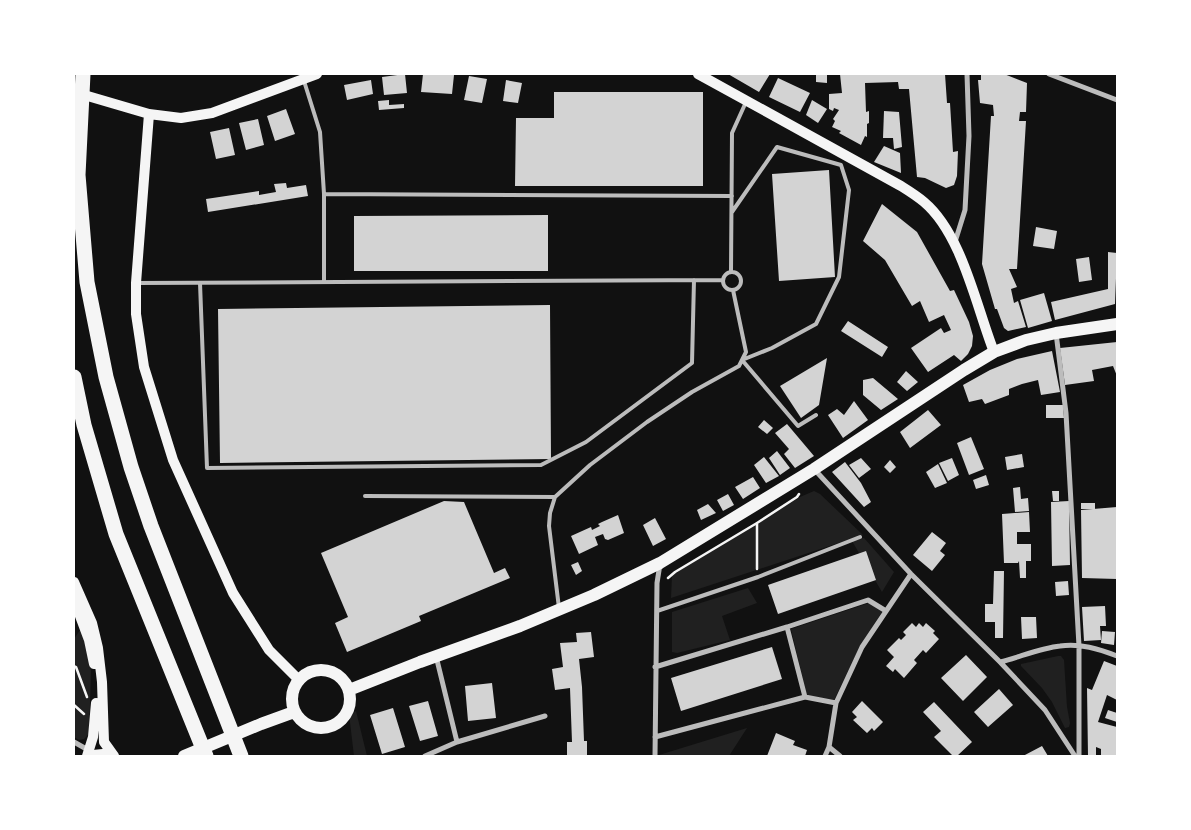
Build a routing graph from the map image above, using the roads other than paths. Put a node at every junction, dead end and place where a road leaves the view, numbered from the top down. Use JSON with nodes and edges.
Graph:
{"nodes":[{"id":1,"x":83,"y":74,"type":"edge"},
{"id":2,"x":317,"y":74,"type":"edge"},
{"id":3,"x":698,"y":74,"type":"edge"},
{"id":4,"x":967,"y":74,"type":"edge"},
{"id":5,"x":1050,"y":74,"type":"edge"},
{"id":6,"x":303,"y":79,"type":"junction"},
{"id":7,"x":74,"y":92,"type":"edge"},
{"id":8,"x":1117,"y":100,"type":"edge"},
{"id":9,"x":747,"y":101,"type":"junction"},
{"id":10,"x":149,"y":114,"type":"junction"},
{"id":11,"x":324,"y":194,"type":"junction"},
{"id":12,"x":732,"y":196,"type":"junction"},
{"id":13,"x":732,"y":212,"type":"junction"},
{"id":14,"x":955,"y":242,"type":"junction"},
{"id":15,"x":731,"y":272,"type":"junction"},
{"id":16,"x":694,"y":280,"type":"junction"},
{"id":17,"x":722,"y":280,"type":"junction"},
{"id":18,"x":324,"y":282,"type":"junction"},
{"id":19,"x":136,"y":283,"type":"junction"},
{"id":20,"x":200,"y":283,"type":"junction"},
{"id":21,"x":733,"y":290,"type":"junction"},
{"id":22,"x":1117,"y":324,"type":"edge"},
{"id":23,"x":1056,"y":333,"type":"junction"},
{"id":24,"x":994,"y":352,"type":"junction"},
{"id":25,"x":742,"y":360,"type":"junction"},
{"id":26,"x":74,"y":377,"type":"edge"},
{"id":27,"x":816,"y":415,"type":"dead end"},
{"id":28,"x":814,"y":469,"type":"junction"},
{"id":29,"x":365,"y":496,"type":"dead end"},
{"id":30,"x":555,"y":497,"type":"junction"},
{"id":31,"x":860,"y":537,"type":"dead end"},
{"id":32,"x":660,"y":563,"type":"junction"},
{"id":33,"x":911,"y":574,"type":"junction"},
{"id":34,"x":74,"y":582,"type":"edge"},
{"id":35,"x":74,"y":600,"type":"edge"},
{"id":36,"x":559,"y":610,"type":"junction"},
{"id":37,"x":657,"y":611,"type":"junction"},
{"id":38,"x":886,"y":611,"type":"junction"},
{"id":39,"x":787,"y":627,"type":"junction"},
{"id":40,"x":1079,"y":646,"type":"junction"},
{"id":41,"x":436,"y":656,"type":"junction"},
{"id":42,"x":1117,"y":656,"type":"edge"},
{"id":43,"x":1000,"y":662,"type":"junction"},
{"id":44,"x":655,"y":667,"type":"junction"},
{"id":45,"x":299,"y":680,"type":"junction"},
{"id":46,"x":349,"y":690,"type":"junction"},
{"id":47,"x":806,"y":697,"type":"junction"},
{"id":48,"x":836,"y":703,"type":"junction"},
{"id":49,"x":294,"y":712,"type":"junction"},
{"id":50,"x":545,"y":716,"type":"dead end"},
{"id":51,"x":655,"y":737,"type":"junction"},
{"id":52,"x":74,"y":742,"type":"edge"},
{"id":53,"x":457,"y":742,"type":"junction"},
{"id":54,"x":828,"y":747,"type":"junction"},
{"id":55,"x":99,"y":755,"type":"edge"},
{"id":56,"x":184,"y":756,"type":"edge"},
{"id":57,"x":206,"y":756,"type":"edge"},
{"id":58,"x":241,"y":756,"type":"edge"},
{"id":59,"x":425,"y":756,"type":"edge"},
{"id":60,"x":655,"y":756,"type":"edge"},
{"id":61,"x":825,"y":756,"type":"edge"},
{"id":62,"x":840,"y":756,"type":"edge"},
{"id":63,"x":1075,"y":756,"type":"edge"},
{"id":64,"x":1079,"y":756,"type":"edge"}],
"edges":[{"from":1,"to":58,"type":"highway"},
{"from":2,"to":6,"type":"main road"},
{"from":3,"to":9,"type":"main road"},
{"from":4,"to":14,"type":"street"},
{"from":5,"to":8,"type":"street"},
{"from":6,"to":10,"type":"main road"},
{"from":6,"to":11,"type":"lane"},
{"from":7,"to":10,"type":"main road"},
{"from":9,"to":12,"type":"lane"},
{"from":9,"to":14,"type":"main road"},
{"from":10,"to":19,"type":"main road"},
{"from":11,"to":12,"type":"lane"},
{"from":11,"to":18,"type":"lane"},
{"from":12,"to":13,"type":"lane"},
{"from":13,"to":15,"type":"lane"},
{"from":13,"to":25,"type":"lane"},
{"from":14,"to":24,"type":"main road"},
{"from":15,"to":17,"type":"lane"},
{"from":15,"to":21,"type":"lane"},
{"from":16,"to":17,"type":"lane"},
{"from":16,"to":18,"type":"lane"},
{"from":16,"to":20,"type":"lane"},
{"from":17,"to":21,"type":"lane"},
{"from":18,"to":20,"type":"lane"},
{"from":19,"to":20,"type":"lane"},
{"from":19,"to":45,"type":"main road"},
{"from":21,"to":25,"type":"lane"},
{"from":22,"to":23,"type":"main road"},
{"from":23,"to":24,"type":"main road"},
{"from":23,"to":40,"type":"street"},
{"from":24,"to":28,"type":"main road"},
{"from":25,"to":27,"type":"lane"},
{"from":25,"to":30,"type":"lane"},
{"from":26,"to":57,"type":"highway"},
{"from":28,"to":32,"type":"main road"},
{"from":28,"to":33,"type":"street"},
{"from":29,"to":30,"type":"lane"},
{"from":30,"to":36,"type":"lane"},
{"from":31,"to":37,"type":"lane"},
{"from":32,"to":36,"type":"main road"},
{"from":32,"to":37,"type":"street"},
{"from":33,"to":38,"type":"street"},
{"from":33,"to":43,"type":"street"},
{"from":34,"to":55,"type":"main road"},
{"from":35,"to":55,"type":"main road"},
{"from":36,"to":41,"type":"main road"},
{"from":37,"to":44,"type":"street"},
{"from":38,"to":39,"type":"street"},
{"from":38,"to":48,"type":"street"},
{"from":39,"to":44,"type":"street"},
{"from":39,"to":47,"type":"street"},
{"from":40,"to":42,"type":"street"},
{"from":40,"to":43,"type":"street"},
{"from":40,"to":64,"type":"street"},
{"from":41,"to":46,"type":"main road"},
{"from":41,"to":53,"type":"street"},
{"from":43,"to":63,"type":"street"},
{"from":44,"to":51,"type":"street"},
{"from":45,"to":46,"type":"main road"},
{"from":45,"to":49,"type":"main road"},
{"from":46,"to":49,"type":"main road"},
{"from":47,"to":48,"type":"street"},
{"from":47,"to":51,"type":"street"},
{"from":48,"to":54,"type":"street"},
{"from":49,"to":56,"type":"main road"},
{"from":50,"to":53,"type":"street"},
{"from":51,"to":60,"type":"street"},
{"from":52,"to":55,"type":"street"},
{"from":53,"to":59,"type":"street"},
{"from":54,"to":61,"type":"street"},
{"from":54,"to":62,"type":"street"}]}
